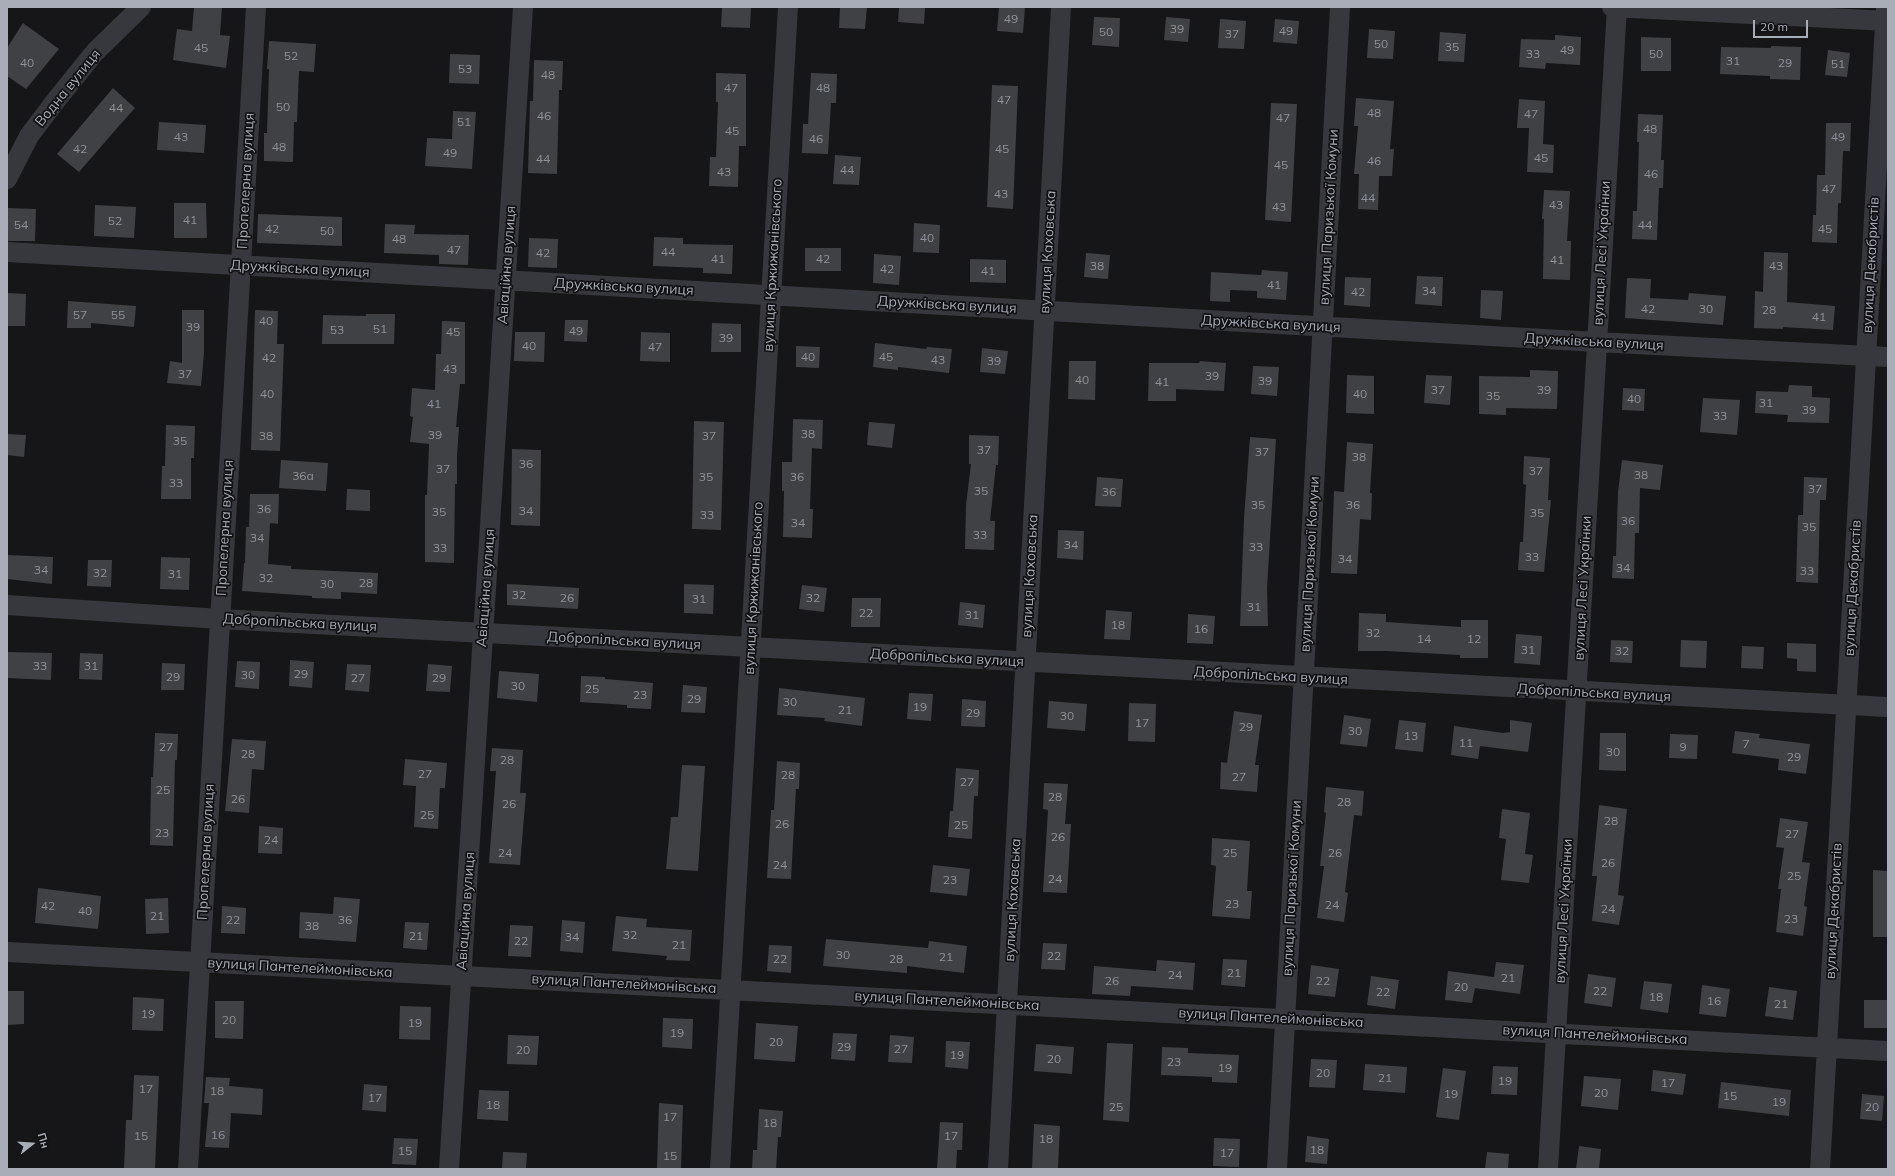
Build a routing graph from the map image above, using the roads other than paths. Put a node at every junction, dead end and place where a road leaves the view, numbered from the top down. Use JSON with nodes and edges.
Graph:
{"nodes":[{"id":1,"x":141,"y":7,"type":"edge"},
{"id":2,"x":256,"y":7,"type":"edge"},
{"id":3,"x":523,"y":7,"type":"edge"},
{"id":4,"x":788,"y":7,"type":"edge"},
{"id":5,"x":1061,"y":7,"type":"edge"},
{"id":6,"x":1340,"y":7,"type":"edge"},
{"id":7,"x":1612,"y":7,"type":"edge"},
{"id":8,"x":1617,"y":7,"type":"edge"},
{"id":9,"x":1886,"y":16,"type":"edge"},
{"id":10,"x":7,"y":179,"type":"edge"},
{"id":11,"x":7,"y":252,"type":"edge"},
{"id":12,"x":241,"y":266,"type":"junction"},
{"id":13,"x":506,"y":281,"type":"junction"},
{"id":14,"x":772,"y":296,"type":"junction"},
{"id":15,"x":1045,"y":311,"type":"junction"},
{"id":16,"x":1323,"y":327,"type":"junction"},
{"id":17,"x":1597,"y":342,"type":"junction"},
{"id":18,"x":1866,"y":355,"type":"junction"},
{"id":19,"x":1888,"y":357,"type":"edge"},
{"id":20,"x":7,"y":605,"type":"edge"},
{"id":21,"x":220,"y":619,"type":"junction"},
{"id":22,"x":484,"y":633,"type":"junction"},
{"id":23,"x":751,"y":647,"type":"junction"},
{"id":24,"x":1026,"y":662,"type":"junction"},
{"id":25,"x":1304,"y":677,"type":"junction"},
{"id":26,"x":1576,"y":692,"type":"junction"},
{"id":27,"x":1846,"y":705,"type":"junction"},
{"id":28,"x":1888,"y":707,"type":"edge"},
{"id":29,"x":7,"y":952,"type":"edge"},
{"id":30,"x":200,"y":962,"type":"junction"},
{"id":31,"x":462,"y":976,"type":"junction"},
{"id":32,"x":731,"y":990,"type":"junction"},
{"id":33,"x":1007,"y":1005,"type":"junction"},
{"id":34,"x":1285,"y":1019,"type":"junction"},
{"id":35,"x":1556,"y":1033,"type":"junction"},
{"id":36,"x":1826,"y":1047,"type":"junction"},
{"id":37,"x":1888,"y":1051,"type":"edge"},
{"id":38,"x":188,"y":1169,"type":"edge"},
{"id":39,"x":450,"y":1169,"type":"edge"},
{"id":40,"x":720,"y":1169,"type":"edge"},
{"id":41,"x":998,"y":1169,"type":"edge"},
{"id":42,"x":1277,"y":1169,"type":"edge"},
{"id":43,"x":1548,"y":1169,"type":"edge"},
{"id":44,"x":1820,"y":1169,"type":"edge"}],
"edges":[{"from":1,"to":10,"type":"street","name":"Водна вулиця"},
{"from":2,"to":12,"type":"street","name":"Пропелерна вулиця"},
{"from":3,"to":13,"type":"street","name":"Авіаційна вулиця"},
{"from":4,"to":14,"type":"street","name":"вулиця Кржижанівського"},
{"from":5,"to":15,"type":"street","name":"вулиця Каховська"},
{"from":6,"to":16,"type":"street","name":"вулиця Паризької Комуни"},
{"from":7,"to":8,"type":"street"},
{"from":8,"to":9,"type":"street"},
{"from":8,"to":17,"type":"street","name":"вулиця Лесі Українки"},
{"from":9,"to":18,"type":"street","name":"вулиця Декабристів"},
{"from":11,"to":12,"type":"street","name":"Дружківська вулиця"},
{"from":12,"to":13,"type":"street","name":"Дружківська вулиця"},
{"from":12,"to":21,"type":"street","name":"Пропелерна вулиця"},
{"from":13,"to":14,"type":"street","name":"Дружківська вулиця"},
{"from":13,"to":22,"type":"street","name":"Авіаційна вулиця"},
{"from":14,"to":15,"type":"street","name":"Дружківська вулиця"},
{"from":14,"to":23,"type":"street","name":"вулиця Кржижанівського"},
{"from":15,"to":16,"type":"street","name":"Дружківська вулиця"},
{"from":15,"to":24,"type":"street","name":"вулиця Каховська"},
{"from":16,"to":17,"type":"street","name":"Дружківська вулиця"},
{"from":16,"to":25,"type":"street","name":"вулиця Паризької Комуни"},
{"from":17,"to":18,"type":"street","name":"Дружківська вулиця"},
{"from":17,"to":26,"type":"street","name":"вулиця Лесі Українки"},
{"from":18,"to":19,"type":"street","name":"Дружківська вулиця"},
{"from":18,"to":27,"type":"street","name":"вулиця Декабристів"},
{"from":20,"to":21,"type":"street","name":"Добропільська вулиця"},
{"from":21,"to":22,"type":"street","name":"Добропільська вулиця"},
{"from":21,"to":30,"type":"street","name":"Пропелерна вулиця"},
{"from":22,"to":23,"type":"street","name":"Добропільська вулиця"},
{"from":22,"to":31,"type":"street","name":"Авіаційна вулиця"},
{"from":23,"to":24,"type":"street","name":"Добропільська вулиця"},
{"from":23,"to":32,"type":"street","name":"вулиця Кржижанівського"},
{"from":24,"to":25,"type":"street","name":"Добропільська вулиця"},
{"from":24,"to":33,"type":"street","name":"вулиця Каховська"},
{"from":25,"to":26,"type":"street","name":"Добропільська вулиця"},
{"from":25,"to":34,"type":"street","name":"вулиця Паризької Комуни"},
{"from":26,"to":27,"type":"street","name":"Добропільська вулиця"},
{"from":26,"to":35,"type":"street","name":"вулиця Лесі Українки"},
{"from":27,"to":28,"type":"street","name":"Добропільська вулиця"},
{"from":27,"to":36,"type":"street","name":"вулиця Декабристів"},
{"from":29,"to":30,"type":"street","name":"вулиця Пантелеймонівська"},
{"from":30,"to":31,"type":"street","name":"вулиця Пантелеймонівська"},
{"from":30,"to":38,"type":"street","name":"Пропелерна вулиця"},
{"from":31,"to":32,"type":"street","name":"вулиця Пантелеймонівська"},
{"from":31,"to":39,"type":"street","name":"Авіаційна вулиця"},
{"from":32,"to":33,"type":"street","name":"вулиця Пантелеймонівська"},
{"from":32,"to":40,"type":"street","name":"вулиця Кржижанівського"},
{"from":33,"to":34,"type":"street","name":"вулиця Пантелеймонівська"},
{"from":33,"to":41,"type":"street","name":"вулиця Каховська"},
{"from":34,"to":35,"type":"street","name":"вулиця Пантелеймонівська"},
{"from":34,"to":42,"type":"street","name":"вулиця Паризької Комуни"},
{"from":35,"to":36,"type":"street","name":"вулиця Пантелеймонівська"},
{"from":35,"to":43,"type":"street","name":"вулиця Лесі Українки"},
{"from":36,"to":37,"type":"street","name":"вулиця Пантелеймонівська"},
{"from":36,"to":44,"type":"street","name":"вулиця Декабристів"}]}
